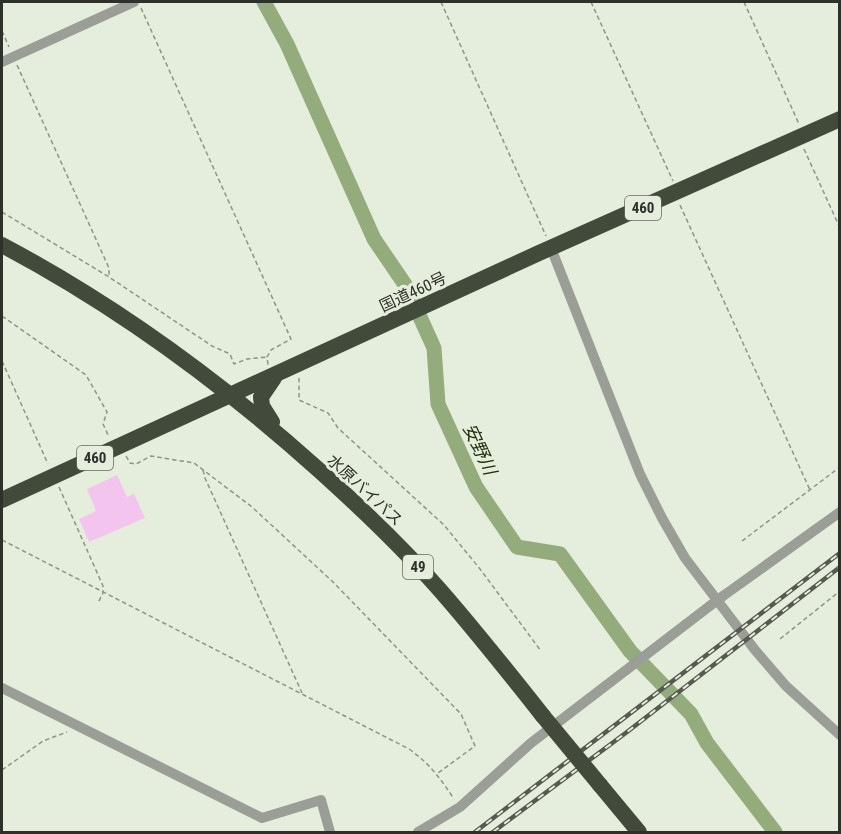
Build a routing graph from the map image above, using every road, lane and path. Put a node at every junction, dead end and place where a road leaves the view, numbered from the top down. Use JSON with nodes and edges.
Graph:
{"nodes":[{"id":1,"x":136,"y":2,"type":"edge"},
{"id":2,"x":441,"y":2,"type":"edge"},
{"id":3,"x":591,"y":2,"type":"edge"},
{"id":4,"x":744,"y":2,"type":"edge"},
{"id":5,"x":2,"y":32,"type":"edge"},
{"id":6,"x":13,"y":57,"type":"junction"},
{"id":7,"x":2,"y":62,"type":"edge"},
{"id":8,"x":840,"y":118,"type":"edge"},
{"id":9,"x":801,"y":136,"type":"junction"},
{"id":10,"x":677,"y":193,"type":"junction"},
{"id":11,"x":2,"y":212,"type":"edge"},
{"id":12,"x":840,"y":228,"type":"edge"},
{"id":13,"x":2,"y":245,"type":"edge"},
{"id":14,"x":551,"y":248,"type":"junction"},
{"id":15,"x":109,"y":278,"type":"junction"},
{"id":16,"x":2,"y":316,"type":"edge"},
{"id":17,"x":193,"y":365,"type":"junction"},
{"id":18,"x":293,"y":367,"type":"junction"},
{"id":19,"x":277,"y":374,"type":"junction"},
{"id":20,"x":231,"y":395,"type":"junction"},
{"id":21,"x":188,"y":415,"type":"junction"},
{"id":22,"x":278,"y":434,"type":"junction"},
{"id":23,"x":117,"y":447,"type":"junction"},
{"id":24,"x":840,"y":467,"type":"edge"},
{"id":25,"x":203,"y":470,"type":"junction"},
{"id":26,"x":810,"y":490,"type":"junction"},
{"id":27,"x":2,"y":500,"type":"edge"},
{"id":28,"x":840,"y":512,"type":"edge"},
{"id":29,"x":2,"y":540,"type":"edge"},
{"id":30,"x":742,"y":541,"type":"dead end"},
{"id":31,"x":840,"y":591,"type":"edge"},
{"id":32,"x":104,"y":593,"type":"junction"},
{"id":33,"x":98,"y":603,"type":"dead end"},
{"id":34,"x":780,"y":639,"type":"dead end"},
{"id":35,"x":541,"y":651,"type":"dead end"},
{"id":36,"x":2,"y":688,"type":"edge"},
{"id":37,"x":303,"y":693,"type":"junction"},
{"id":38,"x":79,"y":727,"type":"junction"},
{"id":39,"x":840,"y":735,"type":"edge"},
{"id":40,"x":2,"y":770,"type":"edge"},
{"id":41,"x":438,"y":774,"type":"junction"},
{"id":42,"x":460,"y":807,"type":"junction"},
{"id":43,"x":330,"y":832,"type":"edge"},
{"id":44,"x":418,"y":832,"type":"edge"},
{"id":45,"x":639,"y":832,"type":"edge"}],
"edges":[{"from":1,"to":6,"type":"street"},
{"from":1,"to":15,"type":"path"},
{"from":2,"to":14,"type":"path"},
{"from":3,"to":10,"type":"path"},
{"from":4,"to":9,"type":"path"},
{"from":5,"to":6,"type":"path"},
{"from":6,"to":7,"type":"street"},
{"from":6,"to":15,"type":"path"},
{"from":8,"to":9,"type":"highway","name":"国道460号","number":"460"},
{"from":9,"to":10,"type":"highway","name":"国道460号","number":"460"},
{"from":9,"to":12,"type":"path"},
{"from":10,"to":14,"type":"highway","name":"国道460号","number":"460"},
{"from":10,"to":26,"type":"path"},
{"from":11,"to":15,"type":"path"},
{"from":13,"to":17,"type":"highway","name":"水原バイパス","number":"49"},
{"from":14,"to":18,"type":"highway","name":"国道460号","number":"460"},
{"from":14,"to":39,"type":"street"},
{"from":16,"to":23,"type":"path"},
{"from":17,"to":20,"type":"highway","name":"水原バイパス","number":"49"},
{"from":17,"to":21,"type":"highway"},
{"from":18,"to":19,"type":"highway","name":"国道460号","number":"460"},
{"from":18,"to":35,"type":"path"},
{"from":19,"to":20,"type":"highway","name":"国道460号","number":"460"},
{"from":19,"to":22,"type":"highway"},
{"from":20,"to":21,"type":"highway","name":"国道460号","number":"460"},
{"from":20,"to":22,"type":"highway","name":"水原バイパス","number":"49"},
{"from":21,"to":23,"type":"highway","name":"国道460号","number":"460"},
{"from":22,"to":45,"type":"highway","name":"水原バイパス","number":"49","bridge":true},
{"from":23,"to":25,"type":"path"},
{"from":23,"to":27,"type":"highway","name":"国道460号","number":"460"},
{"from":24,"to":26,"type":"path"},
{"from":25,"to":37,"type":"path"},
{"from":25,"to":41,"type":"path"},
{"from":26,"to":30,"type":"path"},
{"from":28,"to":42,"type":"street","bridge":true},
{"from":29,"to":32,"type":"path"},
{"from":31,"to":34,"type":"path"},
{"from":32,"to":33,"type":"path"},
{"from":32,"to":37,"type":"path"},
{"from":36,"to":38,"type":"street"},
{"from":37,"to":41,"type":"path"},
{"from":38,"to":40,"type":"path"},
{"from":38,"to":43,"type":"street"},
{"from":41,"to":42,"type":"path"},
{"from":42,"to":44,"type":"street"}]}
